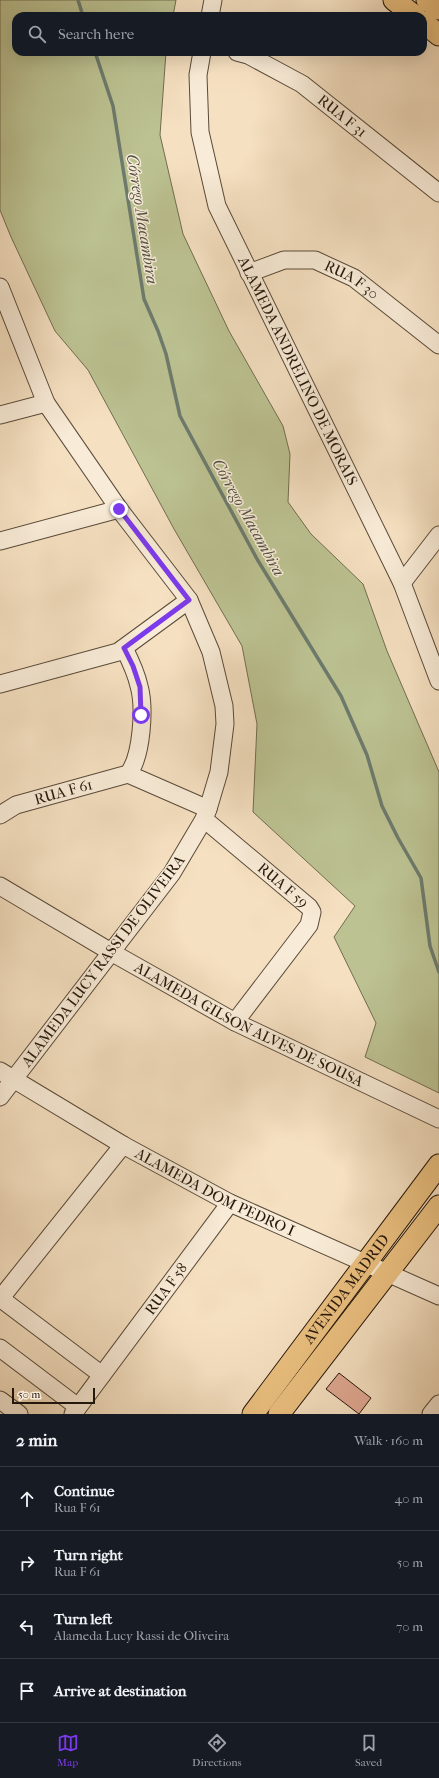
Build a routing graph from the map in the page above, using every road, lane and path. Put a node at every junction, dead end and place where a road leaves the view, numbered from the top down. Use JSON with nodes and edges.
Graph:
{"nodes":[{"id":1,"x":214,"y":0,"type":"edge"},
{"id":2,"x":394,"y":0,"type":"edge"},
{"id":3,"x":427,"y":0,"type":"edge"},
{"id":4,"x":439,"y":9,"type":"edge"},
{"id":5,"x":211,"y":12,"type":"edge"},
{"id":6,"x":410,"y":12,"type":"edge"},
{"id":7,"x":427,"y":25,"type":"edge"},
{"id":8,"x":439,"y":34,"type":"edge"},
{"id":9,"x":201,"y":56,"type":"edge"},
{"id":10,"x":248,"y":56,"type":"edge"},
{"id":11,"x":439,"y":193,"type":"edge"},
{"id":12,"x":249,"y":273,"type":"junction"},
{"id":13,"x":0,"y":287,"type":"edge"},
{"id":14,"x":439,"y":345,"type":"edge"},
{"id":15,"x":46,"y":403,"type":"junction"},
{"id":16,"x":0,"y":415,"type":"edge"},
{"id":17,"x":119,"y":509,"type":"junction"},
{"id":18,"x":439,"y":534,"type":"edge"},
{"id":19,"x":0,"y":541,"type":"edge"},
{"id":20,"x":402,"y":583,"type":"junction"},
{"id":21,"x":189,"y":600,"type":"junction"},
{"id":22,"x":124,"y":648,"type":"junction"},
{"id":23,"x":439,"y":681,"type":"edge"},
{"id":24,"x":0,"y":684,"type":"edge"},
{"id":25,"x":128,"y":774,"type":"junction"},
{"id":26,"x":206,"y":814,"type":"junction"},
{"id":27,"x":0,"y":815,"type":"edge"},
{"id":28,"x":0,"y":886,"type":"edge"},
{"id":29,"x":111,"y":952,"type":"junction"},
{"id":30,"x":235,"y":1022,"type":"junction"},
{"id":31,"x":7,"y":1075,"type":"edge"},
{"id":32,"x":0,"y":1097,"type":"edge"},
{"id":33,"x":439,"y":1120,"type":"edge"},
{"id":34,"x":123,"y":1145,"type":"junction"},
{"id":35,"x":439,"y":1165,"type":"edge"},
{"id":36,"x":230,"y":1203,"type":"junction"},
{"id":37,"x":438,"y":1210,"type":"edge"},
{"id":38,"x":366,"y":1263,"type":"junction"},
{"id":39,"x":388,"y":1273,"type":"junction"},
{"id":40,"x":439,"y":1296,"type":"edge"},
{"id":41,"x":0,"y":1299,"type":"edge"},
{"id":42,"x":0,"y":1348,"type":"edge"},
{"id":43,"x":102,"y":1375,"type":"junction"},
{"id":44,"x":0,"y":1400,"type":"edge"},
{"id":45,"x":439,"y":1404,"type":"edge"},
{"id":46,"x":75,"y":1411,"type":"edge"},
{"id":47,"x":19,"y":1414,"type":"edge"},
{"id":48,"x":253,"y":1414,"type":"edge"},
{"id":49,"x":279,"y":1414,"type":"edge"},
{"id":50,"x":431,"y":1414,"type":"edge"}],
"edges":[{"from":1,"to":5,"type":"street"},
{"from":2,"to":6,"type":"main road"},
{"from":3,"to":4,"type":"main road"},
{"from":7,"to":8,"type":"main road"},
{"from":9,"to":12,"type":"street","name":"ALAMEDA ANDRELINO DE MORAIS"},
{"from":10,"to":11,"type":"street","name":"RUA F 31"},
{"from":12,"to":14,"type":"street","name":"RUA F 30"},
{"from":12,"to":20,"type":"street","name":"ALAMEDA ANDRELINO DE MORAIS"},
{"from":13,"to":15,"type":"street","name":"ALAMEDA LUCY RASSI DE OLIVEIRA"},
{"from":15,"to":16,"type":"street"},
{"from":15,"to":17,"type":"street","name":"ALAMEDA LUCY RASSI DE OLIVEIRA"},
{"from":17,"to":19,"type":"street"},
{"from":17,"to":21,"type":"street","name":"ALAMEDA LUCY RASSI DE OLIVEIRA"},
{"from":18,"to":20,"type":"street"},
{"from":20,"to":23,"type":"street","name":"ALAMEDA ANDRELINO DE MORAIS"},
{"from":21,"to":22,"type":"street"},
{"from":21,"to":26,"type":"street","name":"ALAMEDA LUCY RASSI DE OLIVEIRA"},
{"from":22,"to":24,"type":"street"},
{"from":22,"to":25,"type":"street"},
{"from":25,"to":26,"type":"street"},
{"from":25,"to":27,"type":"street","name":"RUA F 61"},
{"from":26,"to":29,"type":"street","name":"ALAMEDA LUCY RASSI DE OLIVEIRA"},
{"from":26,"to":30,"type":"street","name":"RUA F 59"},
{"from":28,"to":29,"type":"street","name":"ALAMEDA GILSON ALVES DE SOUSA"},
{"from":29,"to":30,"type":"street","name":"ALAMEDA GILSON ALVES DE SOUSA"},
{"from":29,"to":31,"type":"street","name":"ALAMEDA LUCY RASSI DE OLIVEIRA"},
{"from":30,"to":33,"type":"street","name":"ALAMEDA GILSON ALVES DE SOUSA"},
{"from":31,"to":32,"type":"street","name":"ALAMEDA LUCY RASSI DE OLIVEIRA"},
{"from":31,"to":34,"type":"street","name":"ALAMEDA DOM PEDRO I"},
{"from":34,"to":36,"type":"street","name":"ALAMEDA DOM PEDRO I"},
{"from":34,"to":41,"type":"street"},
{"from":35,"to":38,"type":"main road","name":"AVENIDA MADRID"},
{"from":36,"to":38,"type":"street","name":"ALAMEDA DOM PEDRO I"},
{"from":36,"to":43,"type":"street","name":"RUA F 58"},
{"from":37,"to":39,"type":"main road","name":"AVENIDA MADRID"},
{"from":38,"to":39,"type":"street","name":"ALAMEDA DOM PEDRO I"},
{"from":38,"to":48,"type":"main road","name":"AVENIDA MADRID"},
{"from":39,"to":40,"type":"street","name":"ALAMEDA DOM PEDRO I"},
{"from":39,"to":49,"type":"main road","name":"AVENIDA MADRID"},
{"from":41,"to":43,"type":"street"},
{"from":42,"to":46,"type":"street","name":"RUA F 58"},
{"from":43,"to":46,"type":"street","name":"RUA F 58"},
{"from":44,"to":47,"type":"street"},
{"from":45,"to":50,"type":"street"}]}
